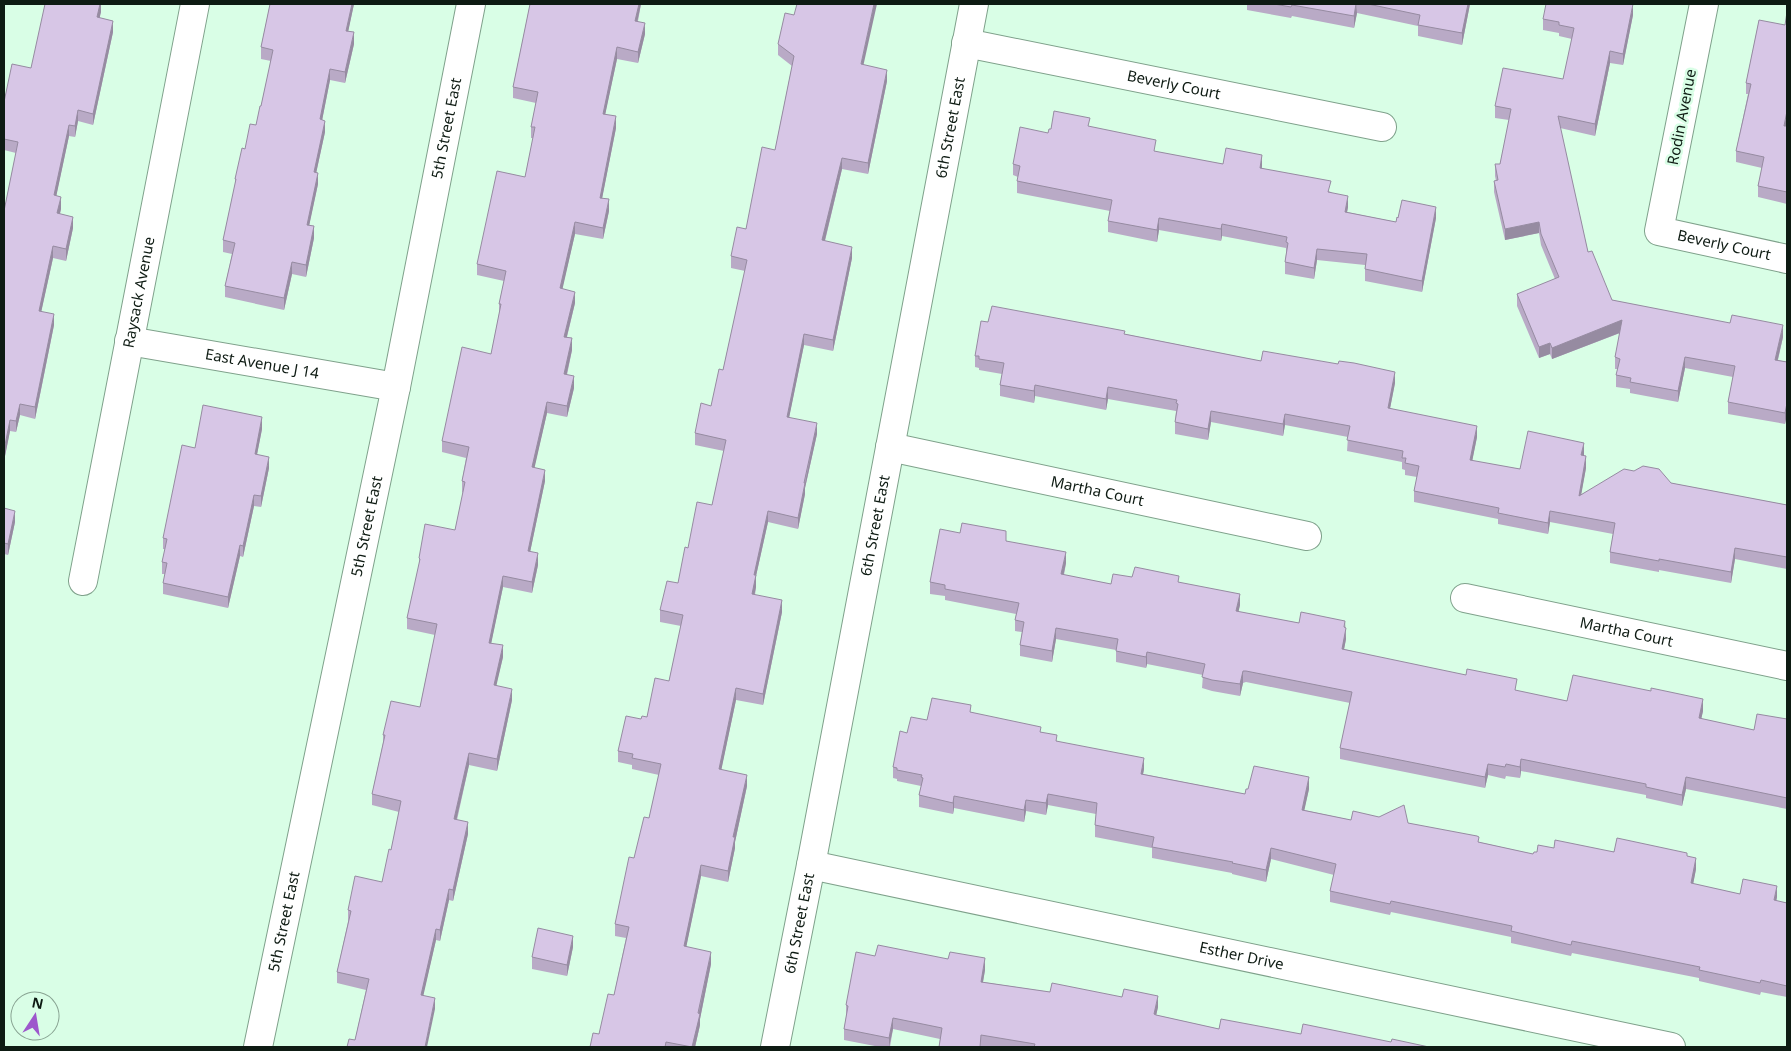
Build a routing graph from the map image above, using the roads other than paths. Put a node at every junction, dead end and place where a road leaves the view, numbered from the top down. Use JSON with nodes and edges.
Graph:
{"nodes":[{"id":1,"x":195,"y":4,"type":"edge"},
{"id":2,"x":471,"y":4,"type":"edge"},
{"id":3,"x":974,"y":4,"type":"edge"},
{"id":4,"x":1704,"y":4,"type":"edge"},
{"id":5,"x":966,"y":43,"type":"junction"},
{"id":6,"x":1382,"y":127,"type":"dead end"},
{"id":7,"x":1659,"y":230,"type":"joint"},
{"id":8,"x":1787,"y":259,"type":"edge"},
{"id":9,"x":129,"y":341,"type":"junction"},
{"id":10,"x":396,"y":387,"type":"junction"},
{"id":11,"x":890,"y":447,"type":"junction"},
{"id":12,"x":1307,"y":536,"type":"dead end"},
{"id":13,"x":83,"y":581,"type":"dead end"},
{"id":14,"x":1465,"y":598,"type":"dead end"},
{"id":15,"x":1787,"y":666,"type":"edge"},
{"id":16,"x":812,"y":864,"type":"junction"},
{"id":17,"x":258,"y":1047,"type":"edge"},
{"id":18,"x":775,"y":1047,"type":"edge"},
{"id":19,"x":1671,"y":1047,"type":"edge"}],
"edges":[{"from":1,"to":9,"type":"street","name":"Raysack Avenue"},
{"from":2,"to":10,"type":"street","name":"5th Street East"},
{"from":3,"to":5,"type":"street","name":"6th Street East"},
{"from":4,"to":7,"type":"street","name":"Rodin Avenue"},
{"from":5,"to":6,"type":"street","name":"Beverly Court"},
{"from":5,"to":11,"type":"street","name":"6th Street East"},
{"from":7,"to":8,"type":"street","name":"Beverly Court"},
{"from":9,"to":10,"type":"street","name":"East Avenue J 14"},
{"from":9,"to":13,"type":"street","name":"Raysack Avenue"},
{"from":10,"to":17,"type":"street","name":"5th Street East"},
{"from":11,"to":12,"type":"street","name":"Martha Court"},
{"from":11,"to":16,"type":"street","name":"6th Street East"},
{"from":14,"to":15,"type":"street","name":"Martha Court"},
{"from":16,"to":18,"type":"street","name":"6th Street East"},
{"from":16,"to":19,"type":"street","name":"Esther Drive"}]}
